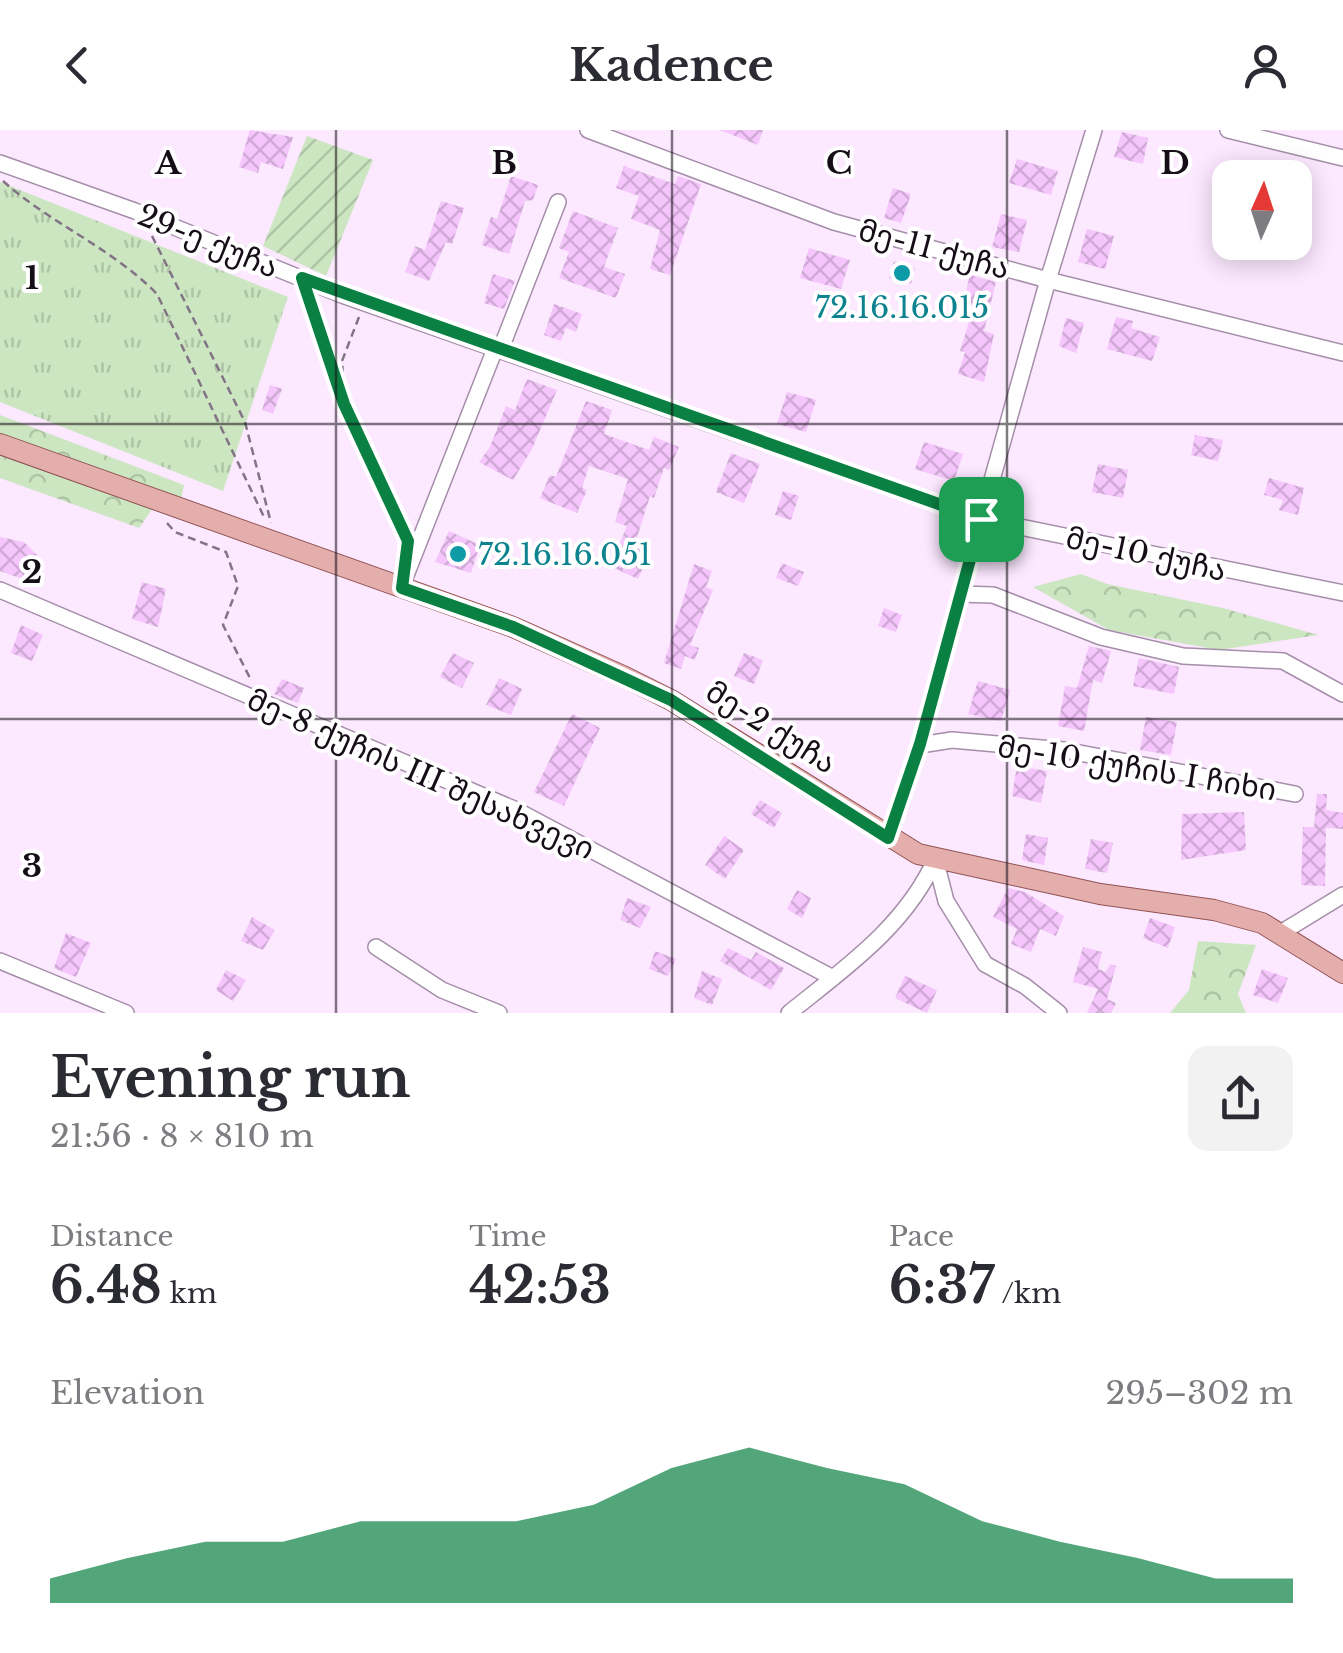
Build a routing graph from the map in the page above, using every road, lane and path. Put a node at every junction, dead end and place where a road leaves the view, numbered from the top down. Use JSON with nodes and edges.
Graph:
{"nodes":[{"id":1,"x":588,"y":130,"type":"edge"},
{"id":2,"x":1094,"y":130,"type":"edge"},
{"id":3,"x":1228,"y":130,"type":"edge"},
{"id":4,"x":1343,"y":158,"type":"edge"},
{"id":5,"x":0,"y":163,"type":"edge"},
{"id":6,"x":0,"y":178,"type":"edge"},
{"id":7,"x":558,"y":202,"type":"dead end"},
{"id":8,"x":135,"y":211,"type":"junction"},
{"id":9,"x":302,"y":278,"type":"junction"},
{"id":10,"x":1048,"y":280,"type":"junction"},
{"id":11,"x":368,"y":302,"type":"junction"},
{"id":12,"x":498,"y":350,"type":"junction"},
{"id":13,"x":1343,"y":353,"type":"edge"},
{"id":14,"x":344,"y":404,"type":"junction"},
{"id":15,"x":0,"y":444,"type":"edge"},
{"id":16,"x":170,"y":504,"type":"junction"},
{"id":17,"x":981,"y":519,"type":"junction"},
{"id":18,"x":408,"y":541,"type":"dead end"},
{"id":19,"x":277,"y":543,"type":"junction"},
{"id":20,"x":402,"y":588,"type":"junction"},
{"id":21,"x":0,"y":590,"type":"edge"},
{"id":22,"x":1343,"y":593,"type":"edge"},
{"id":23,"x":960,"y":594,"type":"junction"},
{"id":24,"x":1343,"y":694,"type":"edge"},
{"id":25,"x":266,"y":703,"type":"junction"},
{"id":26,"x":920,"y":744,"type":"junction"},
{"id":27,"x":1295,"y":794,"type":"dead end"},
{"id":28,"x":888,"y":838,"type":"junction"},
{"id":29,"x":936,"y":858,"type":"junction"},
{"id":30,"x":1343,"y":895,"type":"edge"},
{"id":31,"x":1279,"y":934,"type":"junction"},
{"id":32,"x":376,"y":947,"type":"dead end"},
{"id":33,"x":0,"y":961,"type":"edge"},
{"id":34,"x":1343,"y":973,"type":"edge"},
{"id":35,"x":833,"y":978,"type":"junction"},
{"id":36,"x":126,"y":1013,"type":"edge"},
{"id":37,"x":499,"y":1013,"type":"edge"},
{"id":38,"x":788,"y":1013,"type":"edge"},
{"id":39,"x":1059,"y":1013,"type":"edge"}],
"edges":[{"from":1,"to":10,"type":"street","name":"მე-11 ქუჩა"},
{"from":2,"to":10,"type":"street"},
{"from":3,"to":4,"type":"street"},
{"from":5,"to":8,"type":"street","name":"29-ე ქუჩა"},
{"from":6,"to":19,"type":"path"},
{"from":7,"to":12,"type":"street"},
{"from":8,"to":9,"type":"street","name":"29-ე ქუჩა"},
{"from":8,"to":19,"type":"path"},
{"from":9,"to":11,"type":"street","name":"29-ე ქუჩა"},
{"from":9,"to":14,"type":"path"},
{"from":10,"to":13,"type":"street"},
{"from":10,"to":17,"type":"street","name":"მე-11 ქუჩა"},
{"from":11,"to":12,"type":"street","name":"29-ე ქუჩა"},
{"from":11,"to":14,"type":"path"},
{"from":12,"to":17,"type":"street","name":"29-ე ქუჩა"},
{"from":12,"to":20,"type":"street"},
{"from":14,"to":18,"type":"path"},
{"from":15,"to":16,"type":"main road","name":"მე-2 ქუჩა"},
{"from":16,"to":19,"type":"main road","name":"მე-2 ქუჩა"},
{"from":16,"to":25,"type":"path"},
{"from":17,"to":22,"type":"street","name":"მე-10 ქუჩა"},
{"from":17,"to":23,"type":"street"},
{"from":19,"to":20,"type":"main road","name":"მე-2 ქუჩა"},
{"from":20,"to":28,"type":"main road","name":"მე-2 ქუჩა"},
{"from":21,"to":25,"type":"street","name":"მე-8 ქუჩის III შესახვევი"},
{"from":23,"to":24,"type":"street"},
{"from":23,"to":26,"type":"street"},
{"from":25,"to":35,"type":"street","name":"მე-8 ქუჩის III შესახვევი"},
{"from":26,"to":27,"type":"street","name":"მე-10 ქუჩის I ჩიხი"},
{"from":26,"to":28,"type":"street"},
{"from":28,"to":29,"type":"main road","name":"მე-2 ქუჩა"},
{"from":29,"to":31,"type":"main road","name":"მე-2 ქუჩა"},
{"from":29,"to":35,"type":"street"},
{"from":29,"to":39,"type":"street"},
{"from":30,"to":31,"type":"street"},
{"from":31,"to":34,"type":"main road","name":"მე-2 ქუჩა"},
{"from":32,"to":37,"type":"street"},
{"from":33,"to":36,"type":"street"},
{"from":35,"to":38,"type":"street"}]}
